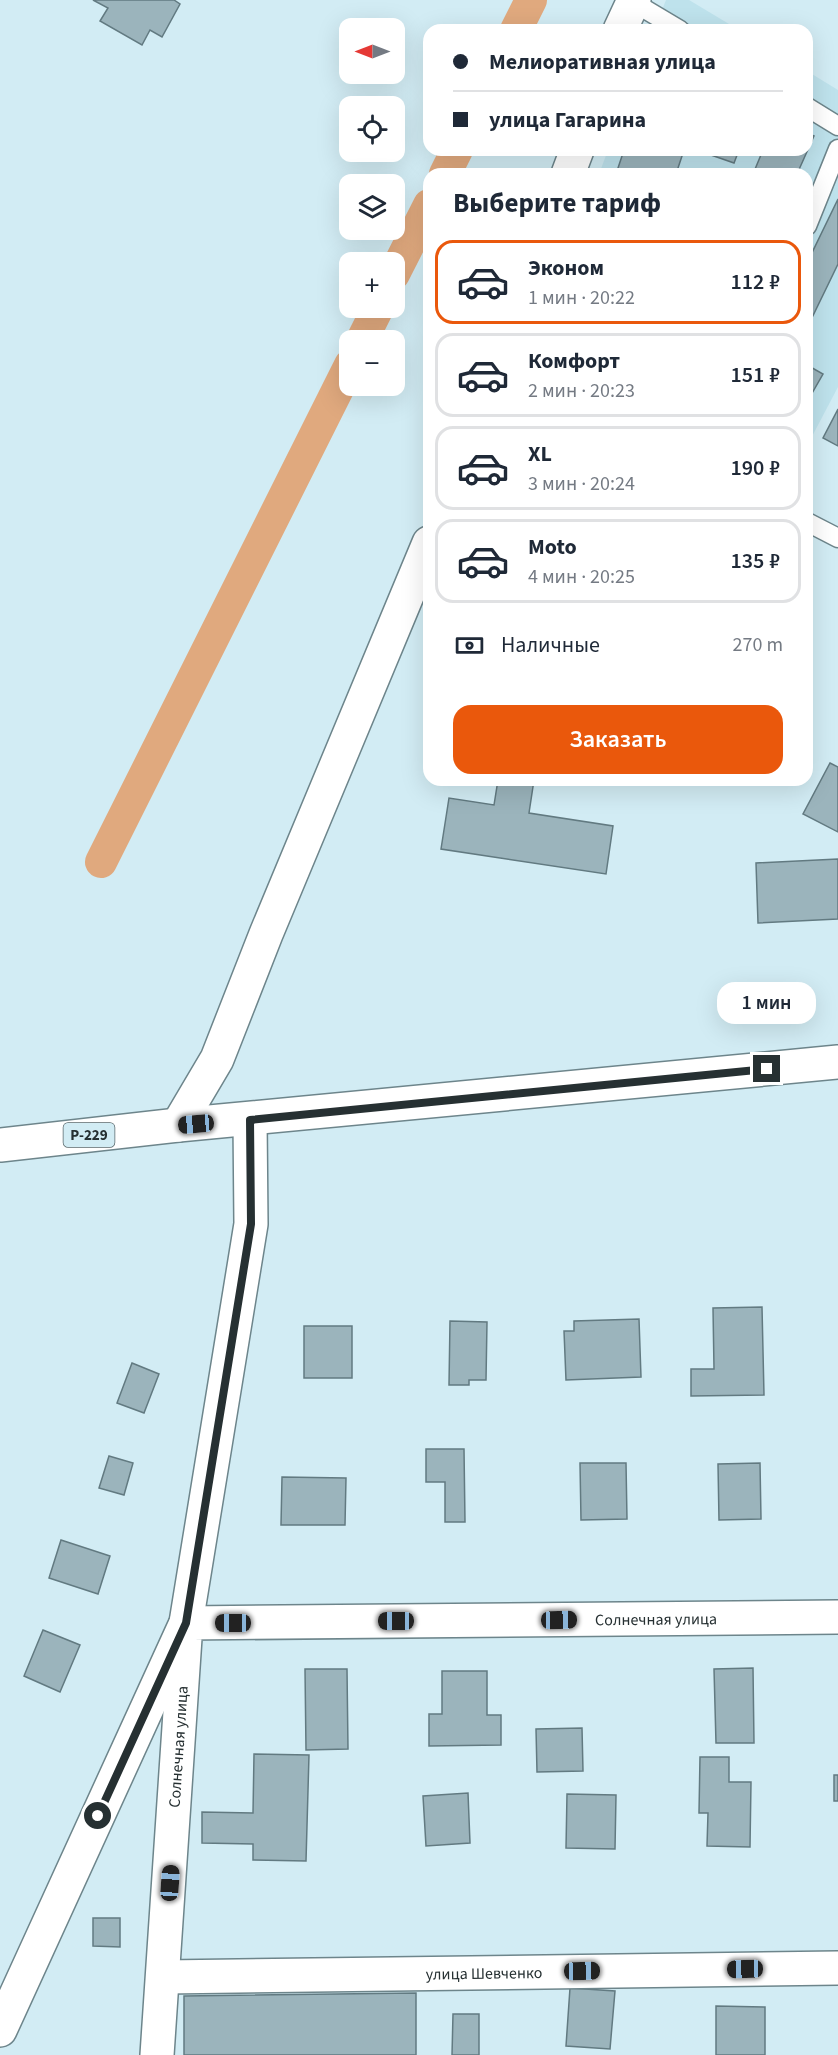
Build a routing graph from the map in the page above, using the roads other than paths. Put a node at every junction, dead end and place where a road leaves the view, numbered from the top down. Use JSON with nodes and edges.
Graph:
{"nodes":[{"id":1,"x":629,"y":11,"type":"edge"},
{"id":2,"x":664,"y":24,"type":"edge"},
{"id":3,"x":813,"y":111,"type":"edge"},
{"id":4,"x":838,"y":126,"type":"edge"},
{"id":5,"x":838,"y":149,"type":"edge"},
{"id":6,"x":813,"y":211,"type":"edge"},
{"id":7,"x":813,"y":525,"type":"edge"},
{"id":8,"x":838,"y":538,"type":"edge"},
{"id":9,"x":423,"y":557,"type":"edge"},
{"id":10,"x":838,"y":1062,"type":"edge"},
{"id":11,"x":250,"y":1120,"type":"junction"},
{"id":12,"x":178,"y":1125,"type":"junction"},
{"id":13,"x":0,"y":1145,"type":"edge"},
{"id":14,"x":838,"y":1617,"type":"edge"},
{"id":15,"x":186,"y":1623,"type":"junction"},
{"id":16,"x":838,"y":1968,"type":"edge"},
{"id":17,"x":164,"y":1977,"type":"junction"},
{"id":18,"x":0,"y":2030,"type":"edge"},
{"id":19,"x":157,"y":2055,"type":"edge"}],
"edges":[{"from":1,"to":2,"type":"lane"},
{"from":3,"to":4,"type":"lane"},
{"from":5,"to":6,"type":"lane"},
{"from":7,"to":8,"type":"lane"},
{"from":9,"to":12,"type":"street"},
{"from":10,"to":11,"type":"street","number":"Р-229"},
{"from":11,"to":12,"type":"street","number":"Р-229"},
{"from":11,"to":15,"type":"street"},
{"from":12,"to":13,"type":"street","number":"Р-229"},
{"from":14,"to":15,"type":"street","name":"Солнечная улица"},
{"from":15,"to":17,"type":"street","name":"Солнечная улица"},
{"from":15,"to":18,"type":"street"},
{"from":16,"to":17,"type":"street","name":"улица Шевченко"},
{"from":17,"to":19,"type":"street","name":"Солнечная улица"}]}
